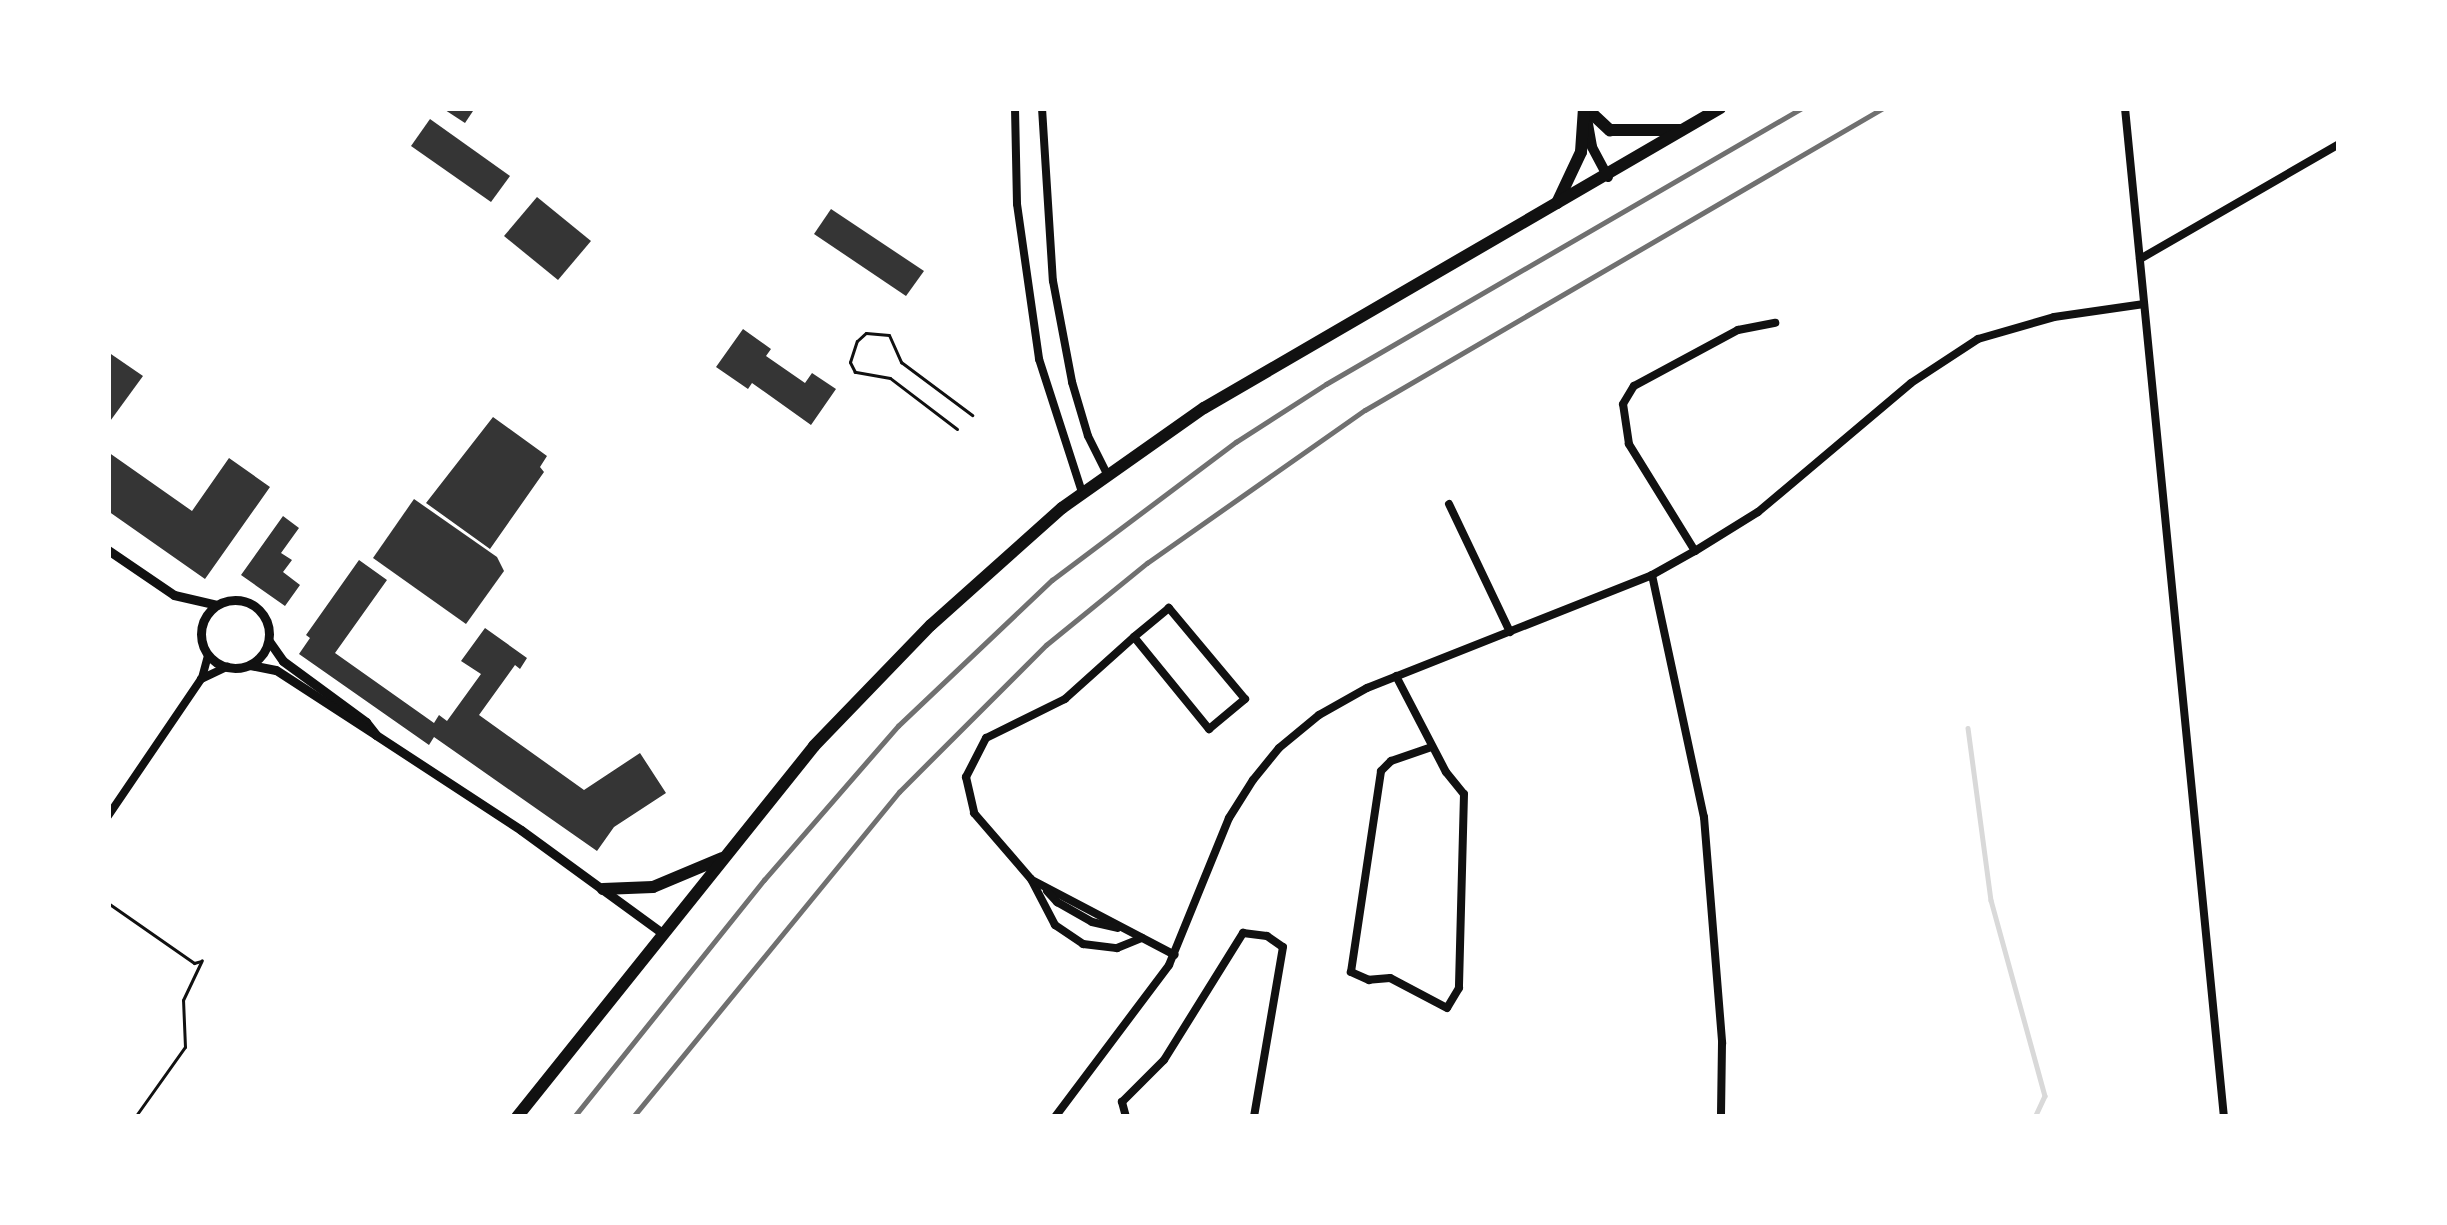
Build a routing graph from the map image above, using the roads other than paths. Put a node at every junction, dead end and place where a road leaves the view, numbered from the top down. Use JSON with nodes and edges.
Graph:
{"nodes":[{"id":1,"x":1016,"y":108,"type":"edge"},
{"id":2,"x":1042,"y":108,"type":"edge"},
{"id":3,"x":1585,"y":108,"type":"edge"},
{"id":4,"x":1720,"y":108,"type":"edge"},
{"id":5,"x":2125,"y":108,"type":"edge"},
{"id":6,"x":1682,"y":130,"type":"junction"},
{"id":7,"x":2339,"y":144,"type":"edge"},
{"id":8,"x":1608,"y":177,"type":"junction"},
{"id":9,"x":1557,"y":203,"type":"junction"},
{"id":10,"x":2140,"y":259,"type":"junction"},
{"id":11,"x":2144,"y":304,"type":"junction"},
{"id":12,"x":1775,"y":323,"type":"dead end"},
{"id":13,"x":972,"y":415,"type":"dead end"},
{"id":14,"x":958,"y":429,"type":"dead end"},
{"id":15,"x":1107,"y":474,"type":"junction"},
{"id":16,"x":1082,"y":492,"type":"junction"},
{"id":17,"x":1449,"y":504,"type":"dead end"},
{"id":18,"x":108,"y":550,"type":"edge"},
{"id":19,"x":1695,"y":551,"type":"junction"},
{"id":20,"x":1652,"y":575,"type":"junction"},
{"id":21,"x":183,"y":598,"type":"junction"},
{"id":22,"x":218,"y":605,"type":"junction"},
{"id":23,"x":202,"y":625,"type":"junction"},
{"id":24,"x":1510,"y":632,"type":"junction"},
{"id":25,"x":1134,"y":637,"type":"junction"},
{"id":26,"x":269,"y":639,"type":"junction"},
{"id":27,"x":208,"y":655,"type":"junction"},
{"id":28,"x":250,"y":665,"type":"junction"},
{"id":29,"x":227,"y":668,"type":"junction"},
{"id":30,"x":1396,"y":676,"type":"junction"},
{"id":31,"x":201,"y":679,"type":"junction"},
{"id":32,"x":376,"y":735,"type":"junction"},
{"id":33,"x":1432,"y":747,"type":"junction"},
{"id":34,"x":108,"y":816,"type":"edge"},
{"id":35,"x":723,"y":858,"type":"junction"},
{"id":36,"x":1031,"y":879,"type":"junction"},
{"id":37,"x":603,"y":889,"type":"junction"},
{"id":38,"x":108,"y":903,"type":"edge"},
{"id":39,"x":662,"y":932,"type":"junction"},
{"id":40,"x":1142,"y":938,"type":"junction"},
{"id":41,"x":1174,"y":955,"type":"junction"},
{"id":42,"x":135,"y":1117,"type":"edge"},
{"id":43,"x":517,"y":1117,"type":"edge"},
{"id":44,"x":1055,"y":1117,"type":"edge"},
{"id":45,"x":1126,"y":1117,"type":"edge"},
{"id":46,"x":1254,"y":1117,"type":"edge"},
{"id":47,"x":1721,"y":1117,"type":"edge"},
{"id":48,"x":2224,"y":1117,"type":"edge"}],
"edges":[{"from":1,"to":16,"type":"street"},
{"from":2,"to":15,"type":"street"},
{"from":3,"to":6,"type":"highway"},
{"from":3,"to":8,"type":"main road"},
{"from":3,"to":9,"type":"highway"},
{"from":4,"to":6,"type":"highway"},
{"from":5,"to":10,"type":"street"},
{"from":6,"to":8,"type":"highway"},
{"from":7,"to":10,"type":"street"},
{"from":8,"to":9,"type":"highway"},
{"from":9,"to":15,"type":"highway"},
{"from":10,"to":11,"type":"street"},
{"from":11,"to":19,"type":"street"},
{"from":11,"to":48,"type":"street"},
{"from":12,"to":19,"type":"street"},
{"from":13,"to":14,"type":"lane"},
{"from":15,"to":16,"type":"highway"},
{"from":16,"to":35,"type":"highway"},
{"from":17,"to":24,"type":"street"},
{"from":18,"to":21,"type":"street"},
{"from":19,"to":20,"type":"street"},
{"from":20,"to":24,"type":"street"},
{"from":20,"to":47,"type":"street"},
{"from":21,"to":22,"type":"street"},
{"from":21,"to":23,"type":"street"},
{"from":22,"to":23,"type":"street"},
{"from":22,"to":26,"type":"street"},
{"from":23,"to":27,"type":"street"},
{"from":24,"to":30,"type":"street"},
{"from":25,"to":25,"type":"street"},
{"from":25,"to":36,"type":"street"},
{"from":26,"to":28,"type":"street"},
{"from":26,"to":32,"type":"street"},
{"from":27,"to":29,"type":"street"},
{"from":27,"to":31,"type":"street"},
{"from":28,"to":29,"type":"street"},
{"from":28,"to":32,"type":"street"},
{"from":29,"to":31,"type":"street"},
{"from":30,"to":33,"type":"street"},
{"from":30,"to":41,"type":"street"},
{"from":31,"to":34,"type":"street"},
{"from":32,"to":37,"type":"street"},
{"from":33,"to":33,"type":"street"},
{"from":35,"to":37,"type":"highway"},
{"from":35,"to":39,"type":"highway"},
{"from":36,"to":40,"type":"street"},
{"from":36,"to":40,"type":"street"},
{"from":37,"to":39,"type":"street"},
{"from":38,"to":42,"type":"lane"},
{"from":39,"to":43,"type":"highway"},
{"from":40,"to":41,"type":"street"},
{"from":41,"to":44,"type":"street"},
{"from":45,"to":46,"type":"street"}]}
